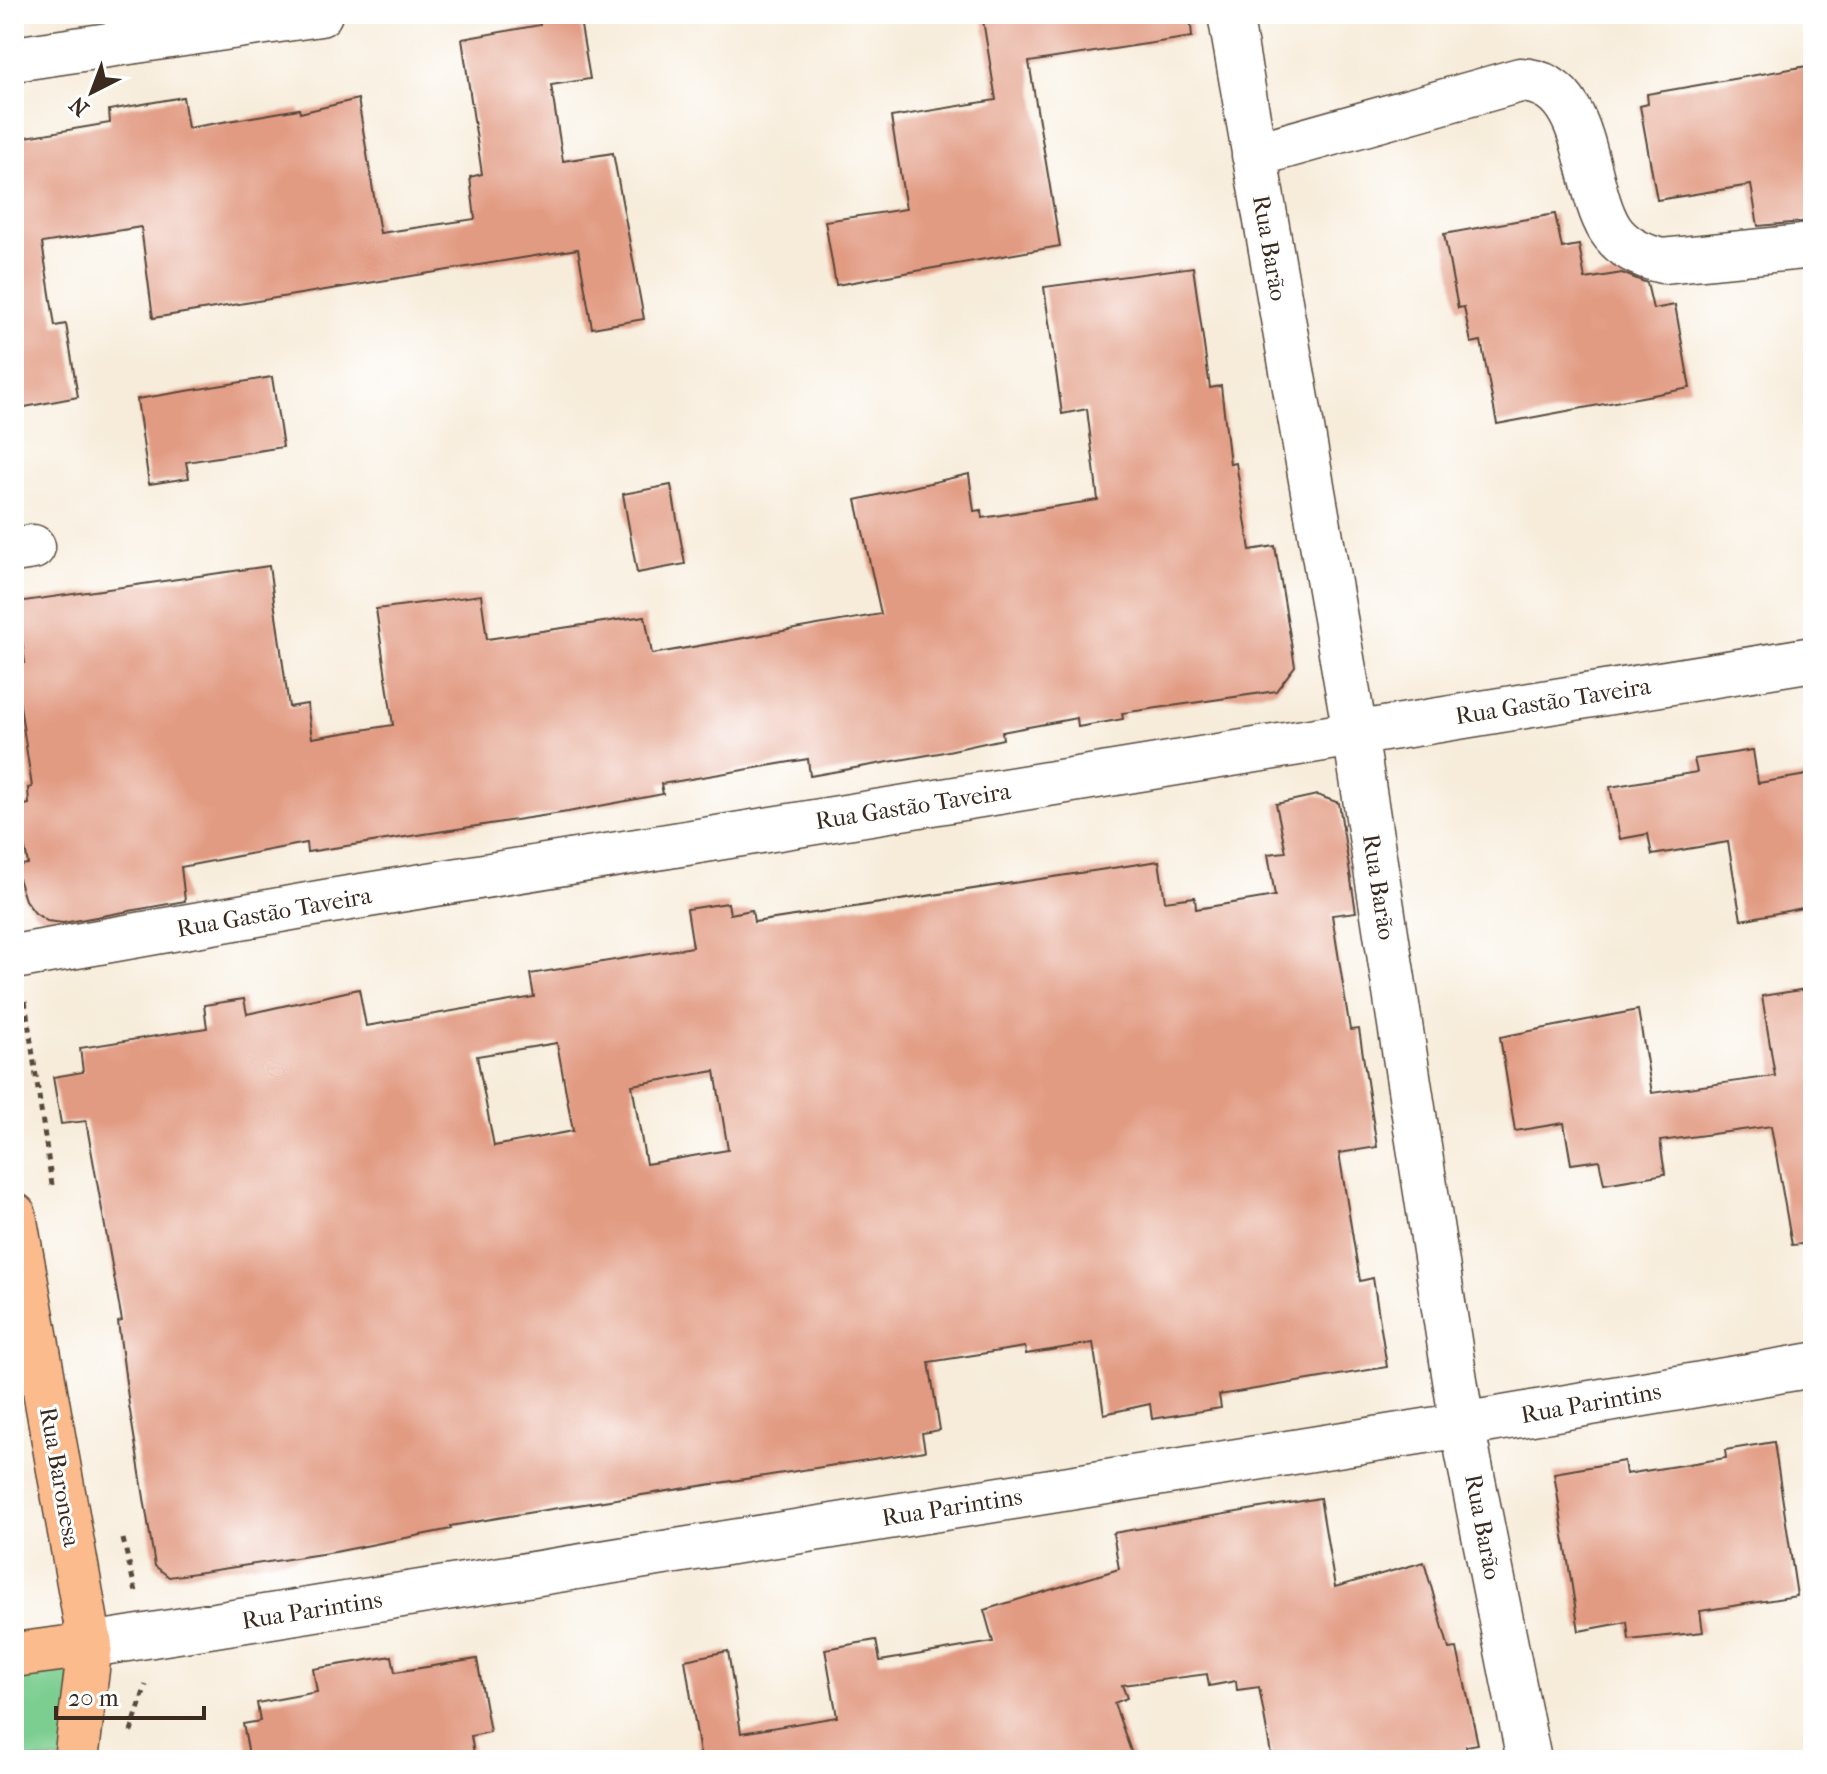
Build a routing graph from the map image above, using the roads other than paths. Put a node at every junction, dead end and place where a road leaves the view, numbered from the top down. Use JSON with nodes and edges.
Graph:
{"nodes":[{"id":1,"x":320,"y":14,"type":"edge"},
{"id":2,"x":1230,"y":14,"type":"edge"},
{"id":3,"x":14,"y":59,"type":"edge"},
{"id":4,"x":1254,"y":155,"type":"junction"},
{"id":5,"x":1813,"y":246,"type":"edge"},
{"id":6,"x":1813,"y":659,"type":"edge"},
{"id":7,"x":1355,"y":733,"type":"junction"},
{"id":8,"x":14,"y":957,"type":"edge"},
{"id":9,"x":14,"y":1215,"type":"edge"},
{"id":10,"x":1813,"y":1365,"type":"edge"},
{"id":11,"x":1462,"y":1425,"type":"junction"},
{"id":12,"x":90,"y":1645,"type":"junction"},
{"id":13,"x":14,"y":1655,"type":"edge"},
{"id":14,"x":76,"y":1760,"type":"edge"},
{"id":15,"x":1529,"y":1760,"type":"edge"}],
"edges":[{"from":1,"to":3,"type":"street"},
{"from":2,"to":4,"type":"street","name":"Rua Barão"},
{"from":4,"to":5,"type":"street"},
{"from":4,"to":7,"type":"street","name":"Rua Barão"},
{"from":6,"to":7,"type":"street","name":"Rua Gastão Taveira"},
{"from":7,"to":8,"type":"street","name":"Rua Gastão Taveira"},
{"from":7,"to":11,"type":"street","name":"Rua Barão"},
{"from":9,"to":12,"type":"main road","name":"Rua Baronesa"},
{"from":10,"to":11,"type":"street","name":"Rua Parintins"},
{"from":11,"to":12,"type":"street","name":"Rua Parintins"},
{"from":11,"to":15,"type":"street","name":"Rua Barão"},
{"from":12,"to":13,"type":"main road"},
{"from":12,"to":14,"type":"main road","name":"Rua Baronesa"}]}
